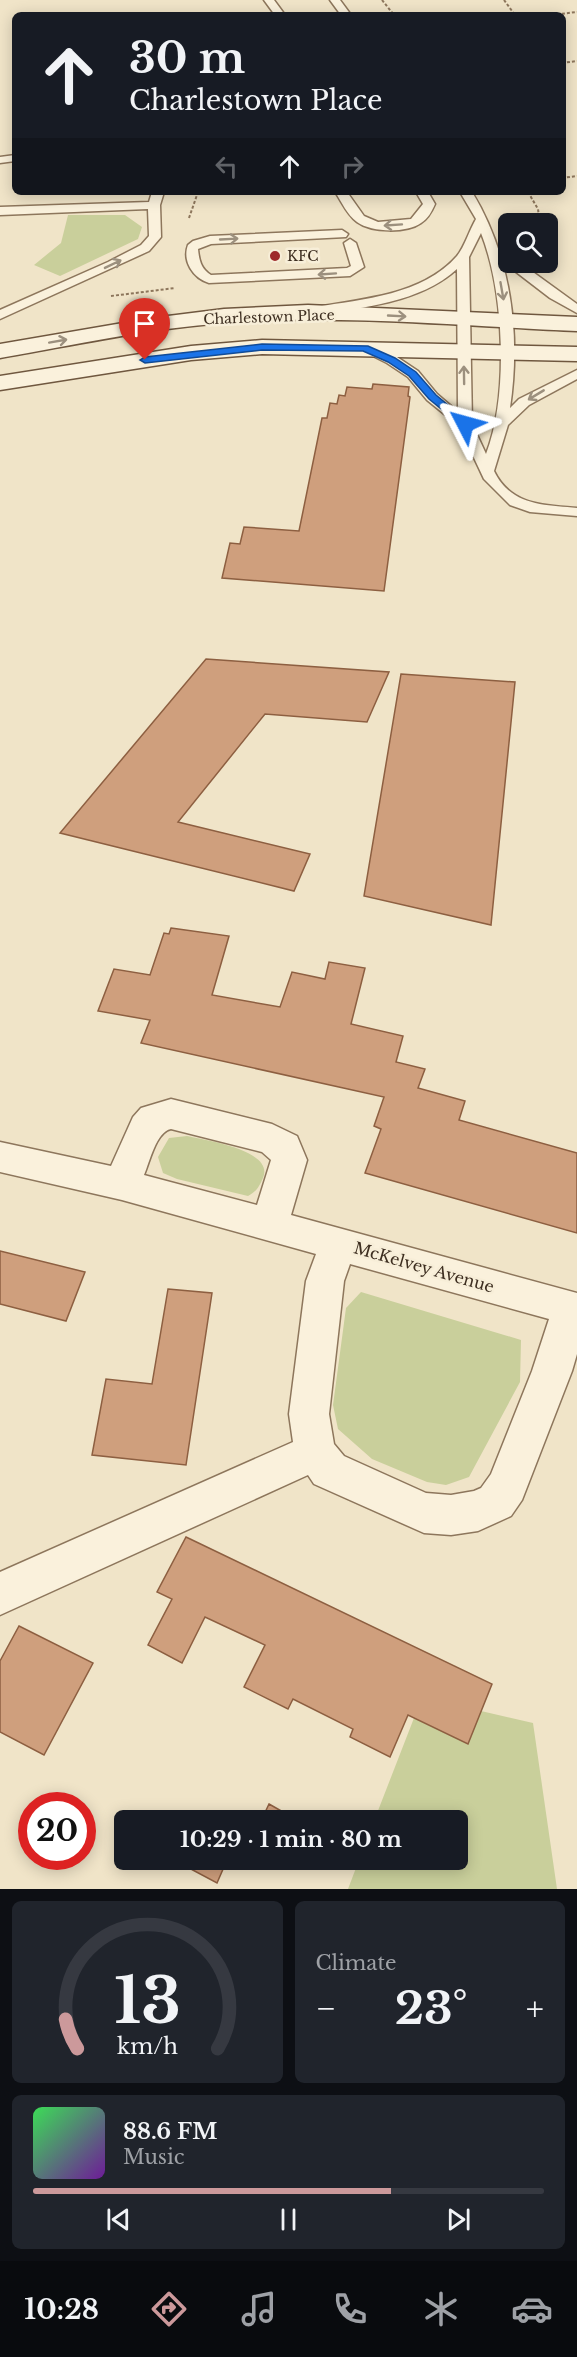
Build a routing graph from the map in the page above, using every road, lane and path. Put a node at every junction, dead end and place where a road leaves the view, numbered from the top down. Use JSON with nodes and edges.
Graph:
{"nodes":[{"id":1,"x":382,"y":0,"type":"edge"},
{"id":2,"x":392,"y":12,"type":"edge"},
{"id":3,"x":343,"y":195,"type":"edge"},
{"id":4,"x":424,"y":195,"type":"edge"},
{"id":5,"x":468,"y":195,"type":"edge"},
{"id":6,"x":530,"y":195,"type":"edge"},
{"id":7,"x":156,"y":198,"type":"edge"},
{"id":8,"x":0,"y":211,"type":"edge"},
{"id":9,"x":539,"y":213,"type":"edge"},
{"id":10,"x":481,"y":221,"type":"junction"},
{"id":11,"x":346,"y":238,"type":"joint"},
{"id":12,"x":495,"y":251,"type":"junction"},
{"id":13,"x":498,"y":253,"type":"edge"},
{"id":14,"x":463,"y":257,"type":"junction"},
{"id":15,"x":525,"y":273,"type":"edge"},
{"id":16,"x":577,"y":309,"type":"edge"},
{"id":17,"x":308,"y":312,"type":"junction"},
{"id":18,"x":0,"y":315,"type":"edge"},
{"id":19,"x":464,"y":320,"type":"junction"},
{"id":20,"x":507,"y":321,"type":"junction"},
{"id":21,"x":577,"y":324,"type":"edge"},
{"id":22,"x":364,"y":348,"type":"junction"},
{"id":23,"x":0,"y":351,"type":"edge"},
{"id":24,"x":464,"y":351,"type":"junction"},
{"id":25,"x":507,"y":352,"type":"junction"},
{"id":26,"x":577,"y":354,"type":"edge"},
{"id":27,"x":577,"y":374,"type":"edge"},
{"id":28,"x":0,"y":383,"type":"edge"},
{"id":29,"x":465,"y":424,"type":"junction"},
{"id":30,"x":501,"y":424,"type":"junction"},
{"id":31,"x":487,"y":471,"type":"junction"},
{"id":32,"x":577,"y":512,"type":"edge"},
{"id":33,"x":0,"y":1157,"type":"edge"},
{"id":34,"x":122,"y":1184,"type":"junction"},
{"id":35,"x":270,"y":1224,"type":"junction"},
{"id":36,"x":339,"y":1243,"type":"junction"},
{"id":37,"x":574,"y":1309,"type":"edge"},
{"id":38,"x":315,"y":1452,"type":"junction"},
{"id":39,"x":0,"y":1594,"type":"edge"}],
"edges":[{"from":1,"to":2,"type":"path"},
{"from":4,"to":3,"type":"lane","one_way":true},
{"from":5,"to":10,"type":"lane"},
{"from":6,"to":9,"type":"path"},
{"from":7,"to":8,"type":"lane"},
{"from":18,"to":7,"type":"lane","one_way":true},
{"from":10,"to":12,"type":"lane"},
{"from":10,"to":14,"type":"lane"},
{"from":11,"to":11,"type":"lane","one_way":true},
{"from":12,"to":13,"type":"lane"},
{"from":12,"to":20,"type":"lane","one_way":true},
{"from":14,"to":17,"type":"lane"},
{"from":14,"to":19,"type":"lane"},
{"from":15,"to":16,"type":"lane"},
{"from":17,"to":19,"type":"street","name":"Charlestown Place","one_way":true},
{"from":23,"to":17,"type":"street","name":"Charlestown Place","one_way":true},
{"from":19,"to":20,"type":"street","name":"Charlestown Place"},
{"from":19,"to":24,"type":"lane"},
{"from":20,"to":21,"type":"street","name":"Charlestown Place"},
{"from":20,"to":25,"type":"lane"},
{"from":22,"to":24,"type":"street","name":"Charlestown Place"},
{"from":22,"to":28,"type":"street","name":"Charlestown Place"},
{"from":22,"to":29,"type":"lane"},
{"from":24,"to":25,"type":"street","name":"Charlestown Place"},
{"from":29,"to":24,"type":"lane","one_way":true},
{"from":25,"to":26,"type":"street","name":"Charlestown Place"},
{"from":25,"to":30,"type":"lane"},
{"from":27,"to":30,"type":"lane","one_way":true},
{"from":29,"to":31,"type":"lane"},
{"from":30,"to":31,"type":"lane"},
{"from":31,"to":32,"type":"lane"},
{"from":33,"to":34,"type":"street","name":"McKelvey Avenue"},
{"from":34,"to":35,"type":"street","name":"McKelvey Avenue"},
{"from":34,"to":35,"type":"street"},
{"from":35,"to":36,"type":"street","name":"McKelvey Avenue"},
{"from":36,"to":37,"type":"street","name":"McKelvey Avenue"},
{"from":36,"to":38,"type":"street"},
{"from":37,"to":38,"type":"street"},
{"from":38,"to":39,"type":"street"}]}
